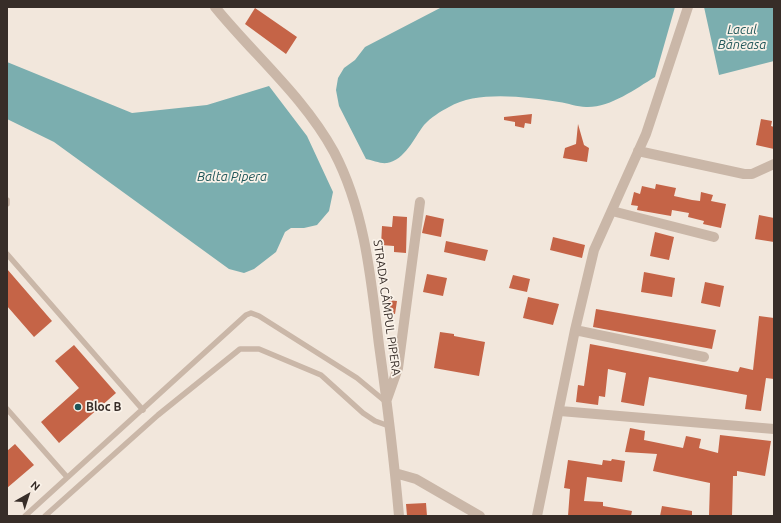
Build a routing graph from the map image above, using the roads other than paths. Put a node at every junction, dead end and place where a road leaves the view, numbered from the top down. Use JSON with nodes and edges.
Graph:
{"nodes":[{"id":1,"x":215,"y":7,"type":"edge"},
{"id":2,"x":688,"y":7,"type":"edge"},
{"id":3,"x":638,"y":151,"type":"junction"},
{"id":4,"x":774,"y":164,"type":"edge"},
{"id":5,"x":7,"y":200,"type":"edge"},
{"id":6,"x":420,"y":202,"type":"dead end"},
{"id":7,"x":7,"y":204,"type":"edge"},
{"id":8,"x":612,"y":211,"type":"junction"},
{"id":9,"x":714,"y":237,"type":"dead end"},
{"id":10,"x":7,"y":254,"type":"edge"},
{"id":11,"x":575,"y":330,"type":"junction"},
{"id":12,"x":704,"y":357,"type":"dead end"},
{"id":13,"x":386,"y":402,"type":"junction"},
{"id":14,"x":7,"y":409,"type":"edge"},
{"id":15,"x":143,"y":410,"type":"junction"},
{"id":16,"x":560,"y":411,"type":"junction"},
{"id":17,"x":389,"y":426,"type":"junction"},
{"id":18,"x":774,"y":429,"type":"edge"},
{"id":19,"x":395,"y":473,"type":"junction"},
{"id":20,"x":67,"y":477,"type":"junction"},
{"id":21,"x":25,"y":516,"type":"edge"},
{"id":22,"x":45,"y":516,"type":"edge"},
{"id":23,"x":399,"y":516,"type":"edge"},
{"id":24,"x":480,"y":516,"type":"edge"},
{"id":25,"x":538,"y":516,"type":"edge"}],
"edges":[{"from":1,"to":13,"type":"street","name":"STRADA CÂMPUL PIPERA"},
{"from":2,"to":3,"type":"street"},
{"from":3,"to":4,"type":"street"},
{"from":3,"to":8,"type":"street"},
{"from":5,"to":7,"type":"lane"},
{"from":6,"to":13,"type":"street"},
{"from":8,"to":9,"type":"street"},
{"from":8,"to":11,"type":"street"},
{"from":10,"to":15,"type":"lane"},
{"from":11,"to":12,"type":"street"},
{"from":11,"to":16,"type":"street"},
{"from":13,"to":15,"type":"lane"},
{"from":13,"to":17,"type":"street","name":"STRADA CÂMPUL PIPERA"},
{"from":14,"to":20,"type":"lane"},
{"from":15,"to":20,"type":"lane"},
{"from":16,"to":18,"type":"street"},
{"from":16,"to":25,"type":"street"},
{"from":17,"to":19,"type":"street","name":"STRADA CÂMPUL PIPERA"},
{"from":17,"to":22,"type":"lane"},
{"from":19,"to":23,"type":"street","name":"STRADA CÂMPUL PIPERA"},
{"from":19,"to":24,"type":"street"},
{"from":20,"to":21,"type":"lane"}]}
